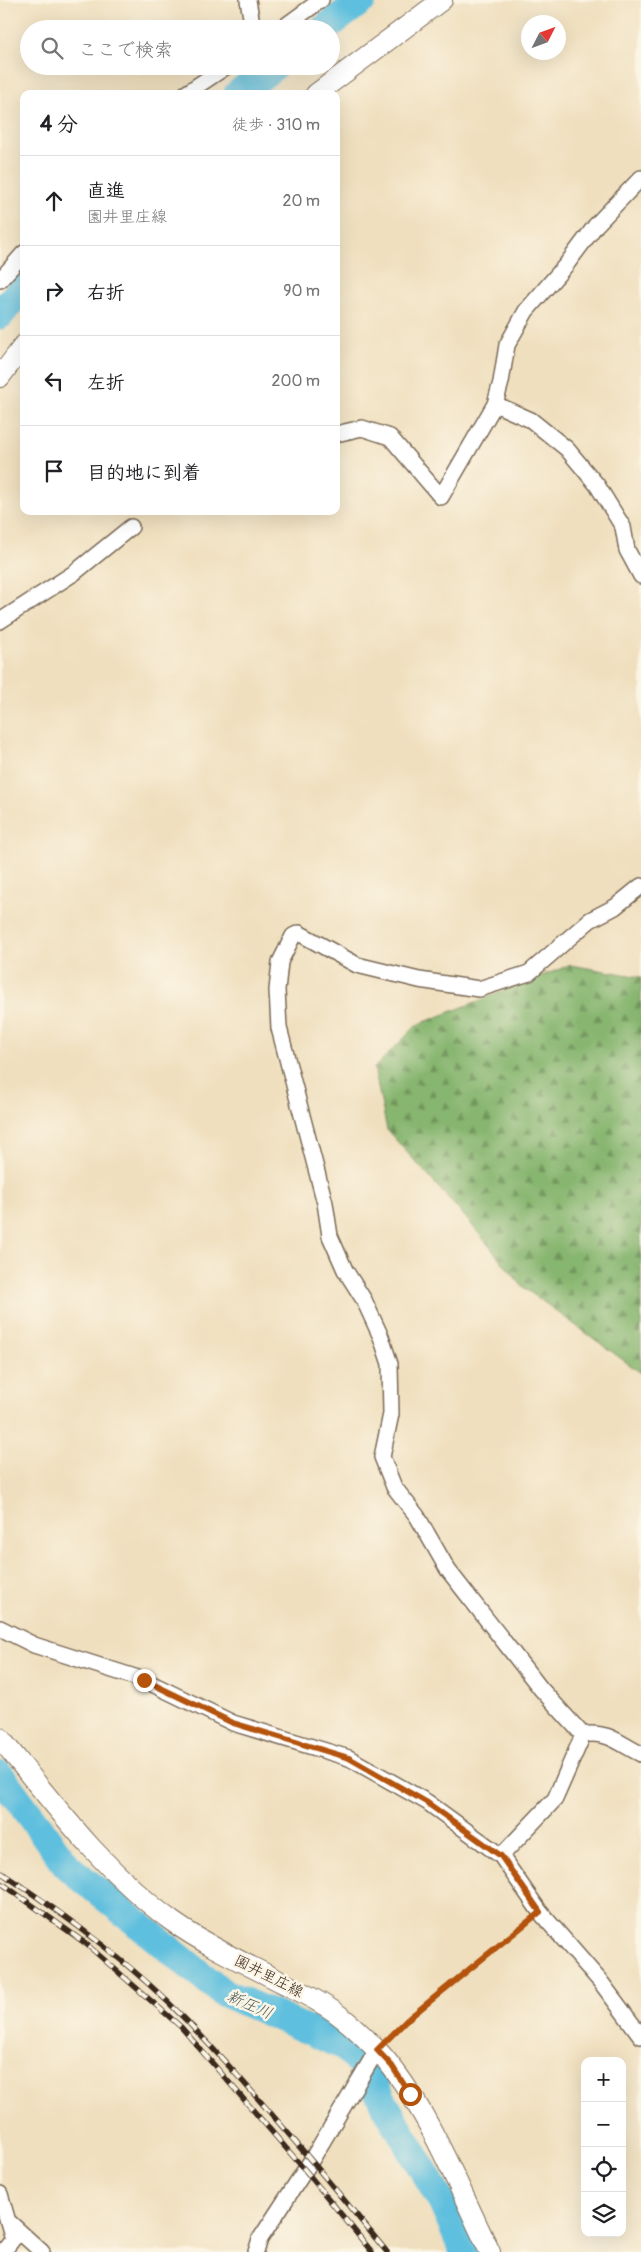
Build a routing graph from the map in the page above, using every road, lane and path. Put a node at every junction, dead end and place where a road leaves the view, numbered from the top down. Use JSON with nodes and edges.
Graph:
{"nodes":[{"id":1,"x":248,"y":0,"type":"edge"},
{"id":2,"x":321,"y":0,"type":"edge"},
{"id":3,"x":442,"y":0,"type":"edge"},
{"id":4,"x":251,"y":20,"type":"edge"},
{"id":5,"x":293,"y":20,"type":"edge"},
{"id":6,"x":214,"y":75,"type":"edge"},
{"id":7,"x":191,"y":90,"type":"edge"},
{"id":8,"x":321,"y":90,"type":"edge"},
{"id":9,"x":641,"y":178,"type":"edge"},
{"id":10,"x":20,"y":258,"type":"edge"},
{"id":11,"x":0,"y":280,"type":"edge"},
{"id":12,"x":20,"y":350,"type":"edge"},
{"id":13,"x":0,"y":377,"type":"edge"},
{"id":14,"x":495,"y":404,"type":"junction"},
{"id":15,"x":340,"y":433,"type":"edge"},
{"id":16,"x":131,"y":527,"type":"dead end"},
{"id":17,"x":641,"y":576,"type":"edge"},
{"id":18,"x":0,"y":621,"type":"edge"},
{"id":19,"x":641,"y":886,"type":"edge"},
{"id":20,"x":0,"y":1628,"type":"edge"},
{"id":21,"x":583,"y":1735,"type":"junction"},
{"id":22,"x":0,"y":1738,"type":"edge"},
{"id":23,"x":641,"y":1754,"type":"edge"},
{"id":24,"x":501,"y":1856,"type":"junction"},
{"id":25,"x":540,"y":1912,"type":"junction"},
{"id":26,"x":641,"y":2036,"type":"edge"},
{"id":27,"x":377,"y":2050,"type":"junction"},
{"id":28,"x":0,"y":2194,"type":"edge"},
{"id":29,"x":9,"y":2222,"type":"junction"},
{"id":30,"x":3,"y":2252,"type":"edge"},
{"id":31,"x":42,"y":2252,"type":"edge"},
{"id":32,"x":256,"y":2252,"type":"edge"},
{"id":33,"x":490,"y":2252,"type":"edge"}],
"edges":[{"from":1,"to":4,"type":"street"},
{"from":2,"to":5,"type":"street"},
{"from":3,"to":8,"type":"main road"},
{"from":6,"to":7,"type":"street"},
{"from":9,"to":14,"type":"street"},
{"from":10,"to":11,"type":"street"},
{"from":12,"to":13,"type":"main road"},
{"from":14,"to":15,"type":"street"},
{"from":14,"to":17,"type":"street"},
{"from":16,"to":18,"type":"street"},
{"from":19,"to":21,"type":"street"},
{"from":20,"to":24,"type":"street"},
{"from":21,"to":23,"type":"street"},
{"from":21,"to":24,"type":"street"},
{"from":22,"to":27,"type":"main road","name":"園井里庄線"},
{"from":24,"to":25,"type":"street"},
{"from":25,"to":26,"type":"street"},
{"from":25,"to":27,"type":"path"},
{"from":27,"to":32,"type":"street"},
{"from":27,"to":33,"type":"main road","name":"園井里庄線"},
{"from":28,"to":29,"type":"street"},
{"from":29,"to":30,"type":"street"},
{"from":29,"to":31,"type":"street"}]}
